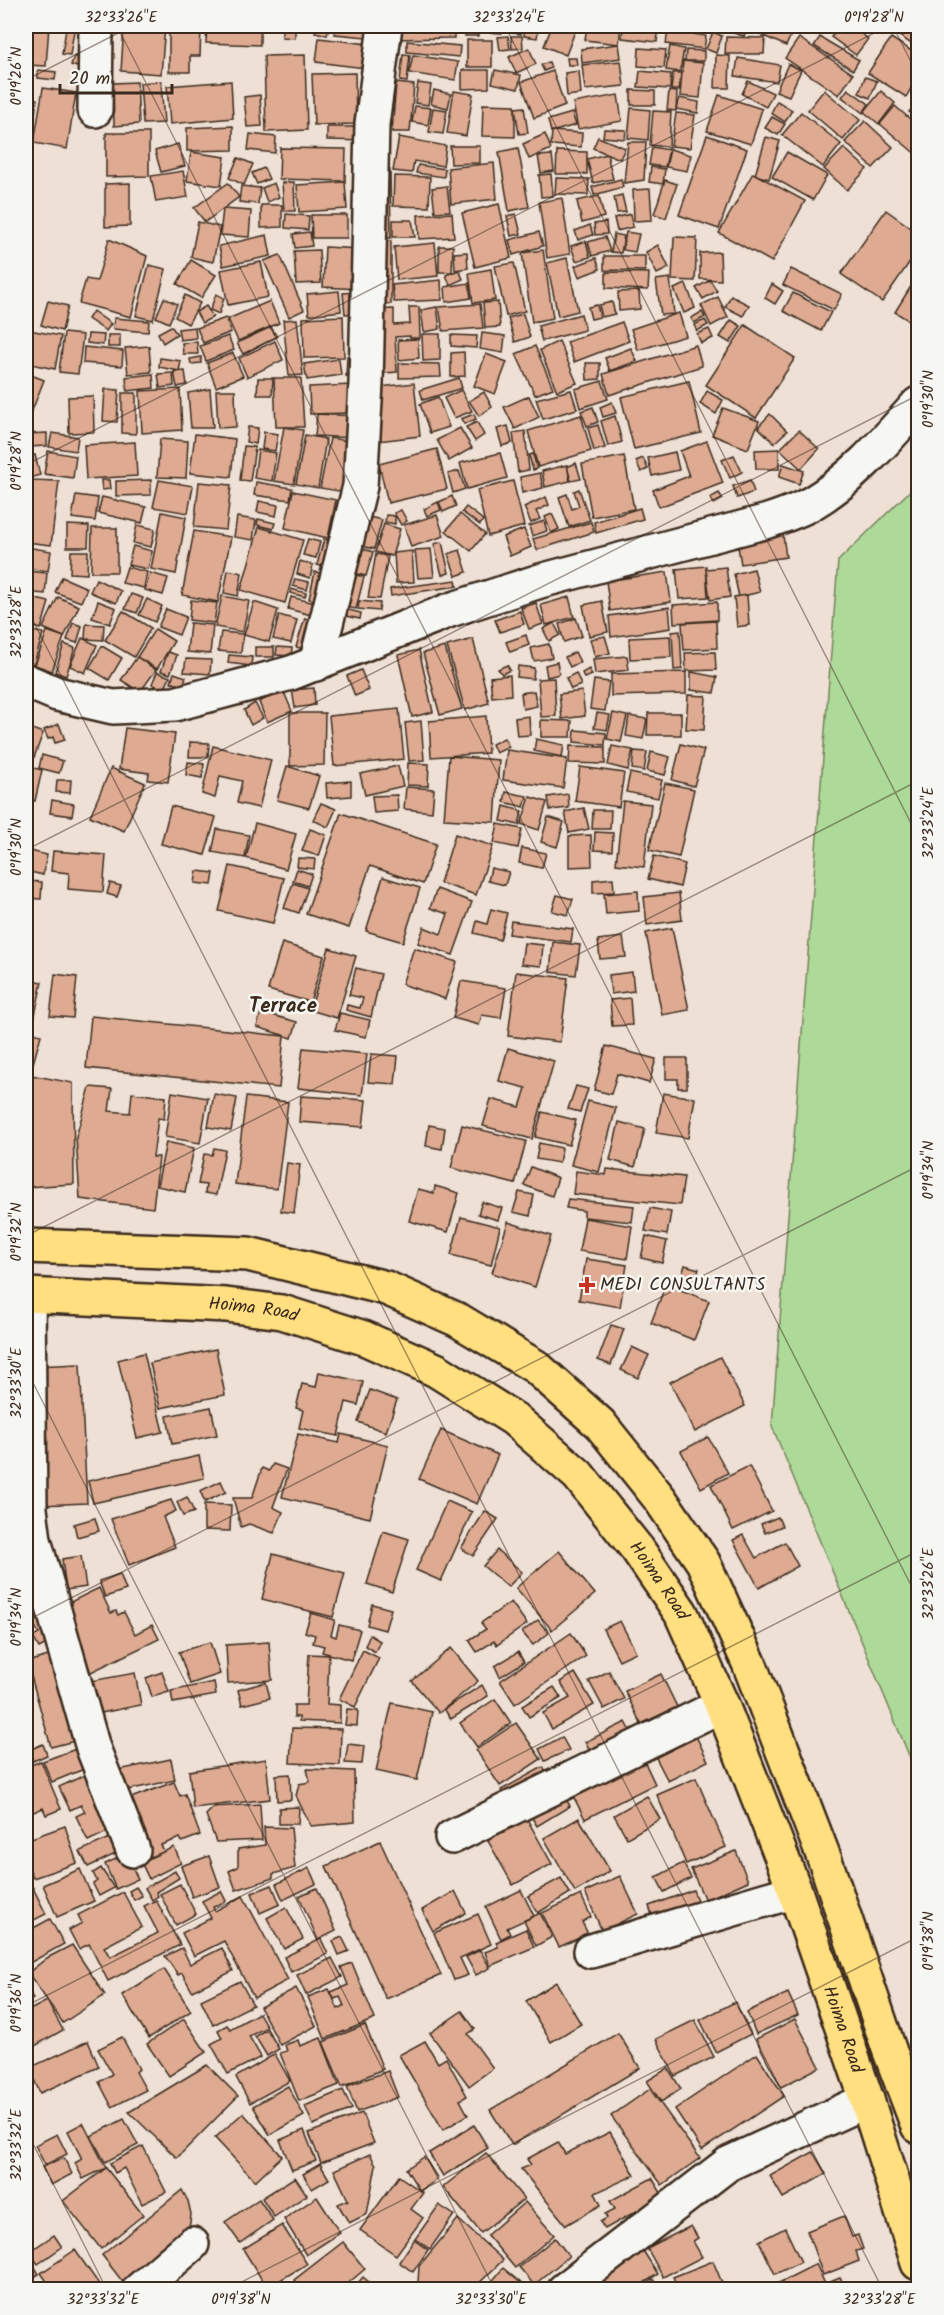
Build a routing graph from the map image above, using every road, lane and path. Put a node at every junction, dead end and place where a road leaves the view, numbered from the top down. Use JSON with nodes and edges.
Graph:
{"nodes":[{"id":1,"x":96,"y":26,"type":"edge"},
{"id":2,"x":385,"y":26,"type":"edge"},
{"id":3,"x":95,"y":111,"type":"dead end"},
{"id":4,"x":918,"y":404,"type":"edge"},
{"id":5,"x":316,"y":664,"type":"junction"},
{"id":6,"x":26,"y":681,"type":"edge"},
{"id":7,"x":26,"y":1246,"type":"edge"},
{"id":8,"x":27,"y":1295,"type":"edge"},
{"id":9,"x":722,"y":1705,"type":"junction"},
{"id":10,"x":452,"y":1837,"type":"dead end"},
{"id":11,"x":133,"y":1850,"type":"dead end"},
{"id":12,"x":795,"y":1891,"type":"junction"},
{"id":13,"x":591,"y":1951,"type":"dead end"},
{"id":14,"x":867,"y":2100,"type":"junction"},
{"id":15,"x":918,"y":2126,"type":"edge"},
{"id":16,"x":192,"y":2244,"type":"dead end"},
{"id":17,"x":918,"y":2263,"type":"edge"},
{"id":18,"x":139,"y":2289,"type":"edge"},
{"id":19,"x":564,"y":2289,"type":"edge"}],
"edges":[{"from":1,"to":3,"type":"street"},
{"from":2,"to":5,"type":"street"},
{"from":4,"to":5,"type":"street"},
{"from":5,"to":6,"type":"street"},
{"from":7,"to":15,"type":"main road","name":"Hoima Road"},
{"from":8,"to":9,"type":"main road","name":"Hoima Road"},
{"from":8,"to":11,"type":"street"},
{"from":9,"to":10,"type":"street"},
{"from":9,"to":12,"type":"main road","name":"Hoima Road"},
{"from":12,"to":13,"type":"street"},
{"from":12,"to":14,"type":"main road","name":"Hoima Road"},
{"from":14,"to":17,"type":"main road","name":"Hoima Road"},
{"from":14,"to":19,"type":"street"},
{"from":16,"to":18,"type":"street"}]}
